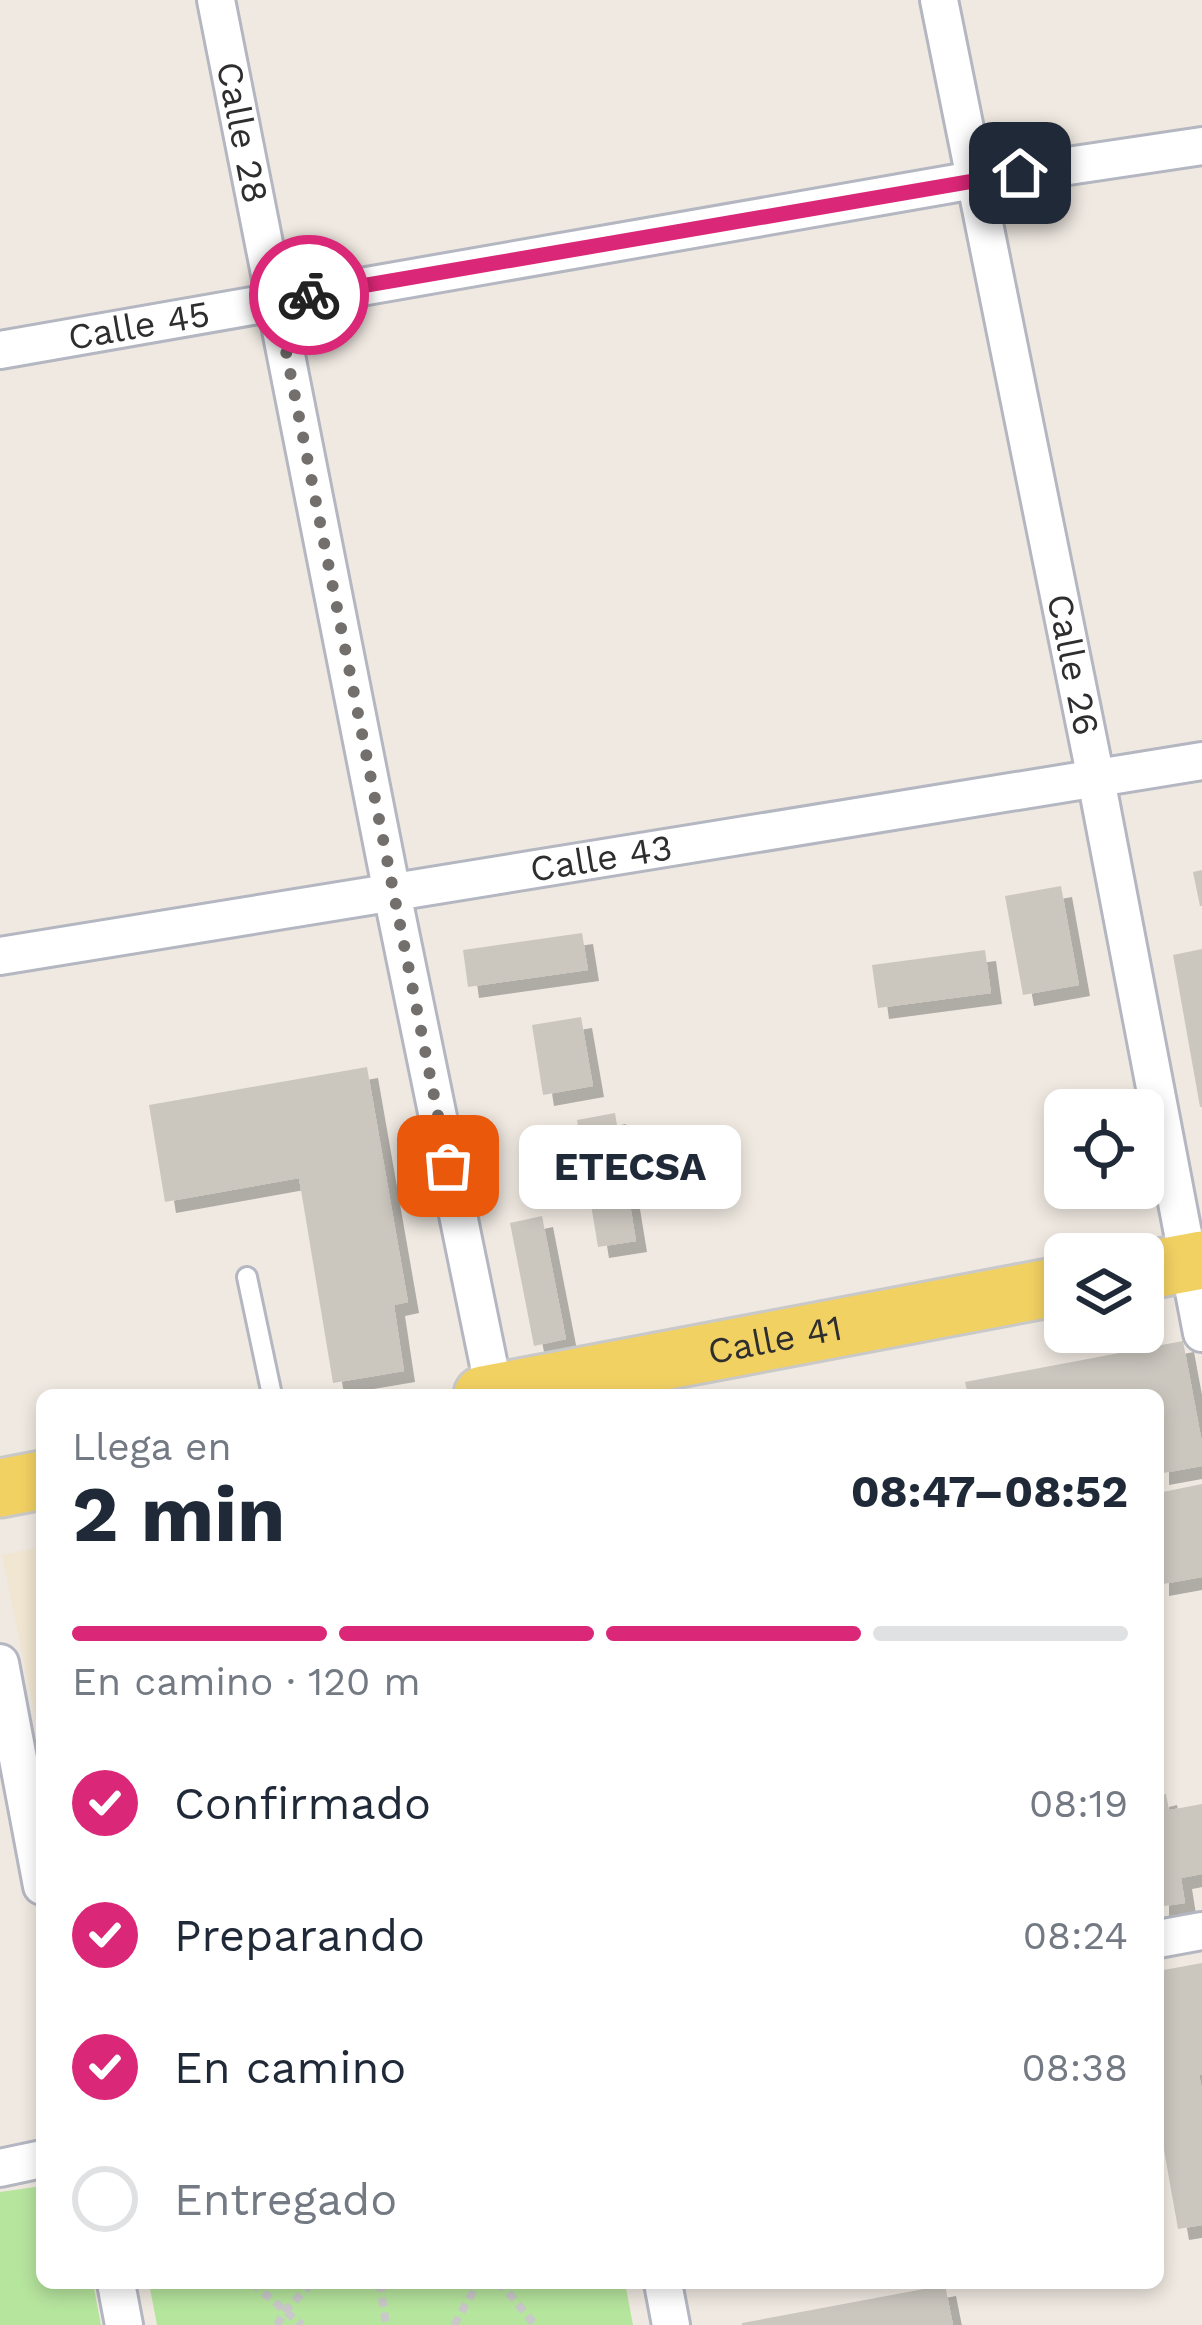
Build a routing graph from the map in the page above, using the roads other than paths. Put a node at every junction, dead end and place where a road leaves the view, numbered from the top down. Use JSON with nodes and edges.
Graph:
{"nodes":[{"id":1,"x":216,"y":0,"type":"edge"},
{"id":2,"x":939,"y":0,"type":"edge"},
{"id":3,"x":1202,"y":146,"type":"edge"},
{"id":4,"x":974,"y":180,"type":"junction"},
{"id":5,"x":276,"y":301,"type":"junction"},
{"id":6,"x":0,"y":350,"type":"edge"},
{"id":7,"x":1202,"y":761,"type":"edge"},
{"id":8,"x":1096,"y":778,"type":"junction"},
{"id":9,"x":392,"y":893,"type":"junction"},
{"id":10,"x":0,"y":956,"type":"edge"},
{"id":11,"x":1178,"y":1264,"type":"edge"},
{"id":12,"x":247,"y":1277,"type":"dead end"},
{"id":13,"x":1044,"y":1290,"type":"edge"},
{"id":14,"x":1202,"y":1333,"type":"edge"},
{"id":15,"x":271,"y":1389,"type":"edge"},
{"id":16,"x":490,"y":1389,"type":"edge"},
{"id":17,"x":518,"y":1389,"type":"edge"},
{"id":18,"x":36,"y":1481,"type":"edge"},
{"id":19,"x":0,"y":1488,"type":"edge"},
{"id":20,"x":0,"y":1663,"type":"edge"},
{"id":21,"x":36,"y":1854,"type":"edge"},
{"id":22,"x":1202,"y":1931,"type":"edge"},
{"id":23,"x":1164,"y":1938,"type":"edge"},
{"id":24,"x":36,"y":2160,"type":"edge"},
{"id":25,"x":0,"y":2168,"type":"edge"},
{"id":26,"x":117,"y":2289,"type":"edge"},
{"id":27,"x":664,"y":2289,"type":"edge"},
{"id":28,"x":124,"y":2325,"type":"edge"},
{"id":29,"x":671,"y":2325,"type":"edge"}],
"edges":[{"from":1,"to":5,"type":"street","name":"Calle 28"},
{"from":2,"to":4,"type":"street","name":"Calle 26"},
{"from":3,"to":4,"type":"street","name":"Calle 45"},
{"from":4,"to":5,"type":"street","name":"Calle 45"},
{"from":4,"to":8,"type":"street","name":"Calle 26"},
{"from":5,"to":6,"type":"street","name":"Calle 45"},
{"from":5,"to":9,"type":"street","name":"Calle 28"},
{"from":7,"to":8,"type":"street","name":"Calle 43"},
{"from":8,"to":9,"type":"street","name":"Calle 43"},
{"from":8,"to":11,"type":"street","name":"Calle 26"},
{"from":9,"to":10,"type":"street","name":"Calle 43"},
{"from":9,"to":16,"type":"street","name":"Calle 28"},
{"from":11,"to":14,"type":"street","name":"Calle 26"},
{"from":12,"to":15,"type":"lane"},
{"from":13,"to":17,"type":"main road","name":"Calle 41"},
{"from":18,"to":19,"type":"main road"},
{"from":20,"to":21,"type":"street"},
{"from":22,"to":23,"type":"street"},
{"from":24,"to":25,"type":"street"},
{"from":26,"to":28,"type":"street"},
{"from":27,"to":29,"type":"street"}]}
